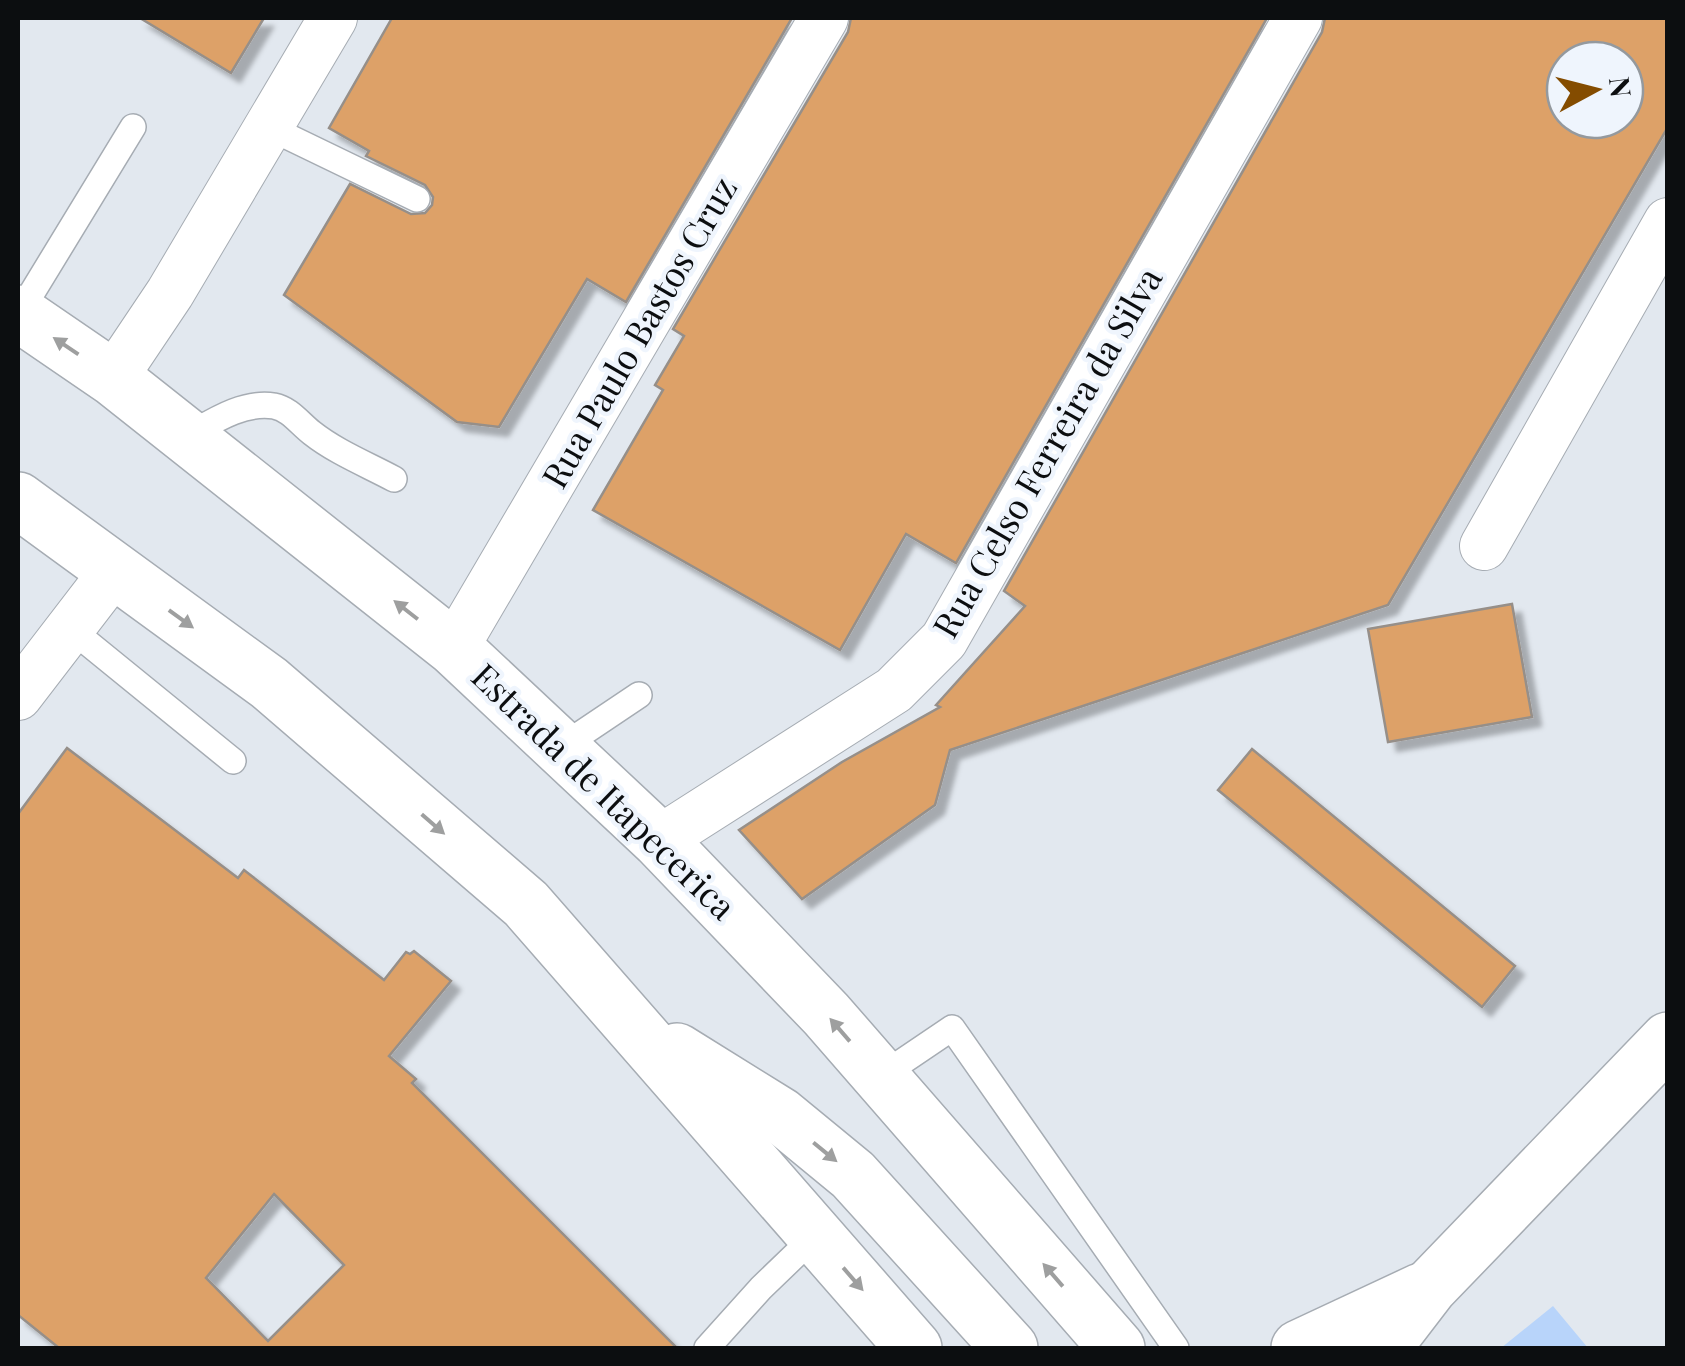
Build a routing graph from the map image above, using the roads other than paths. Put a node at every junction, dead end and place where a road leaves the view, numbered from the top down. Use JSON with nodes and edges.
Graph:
{"nodes":[{"id":1,"x":333,"y":18,"type":"edge"},
{"id":2,"x":824,"y":18,"type":"edge"},
{"id":3,"x":1298,"y":18,"type":"edge"},
{"id":4,"x":132,"y":127,"type":"dead end"},
{"id":5,"x":268,"y":127,"type":"junction"},
{"id":6,"x":417,"y":199,"type":"dead end"},
{"id":7,"x":1668,"y":222,"type":"edge"},
{"id":8,"x":18,"y":313,"type":"edge"},
{"id":9,"x":113,"y":378,"type":"junction"},
{"id":10,"x":187,"y":436,"type":"junction"},
{"id":11,"x":394,"y":479,"type":"dead end"},
{"id":12,"x":18,"y":500,"type":"edge"},
{"id":13,"x":1484,"y":546,"type":"dead end"},
{"id":14,"x":114,"y":571,"type":"junction"},
{"id":15,"x":72,"y":630,"type":"junction"},
{"id":16,"x":454,"y":648,"type":"junction"},
{"id":17,"x":638,"y":695,"type":"dead end"},
{"id":18,"x":18,"y":696,"type":"edge"},
{"id":19,"x":560,"y":748,"type":"junction"},
{"id":20,"x":233,"y":761,"type":"dead end"},
{"id":21,"x":660,"y":840,"type":"junction"},
{"id":22,"x":628,"y":1020,"type":"junction"},
{"id":23,"x":1668,"y":1040,"type":"edge"},
{"id":24,"x":880,"y":1076,"type":"junction"},
{"id":25,"x":815,"y":1236,"type":"junction"},
{"id":26,"x":1428,"y":1288,"type":"junction"},
{"id":27,"x":707,"y":1348,"type":"edge"},
{"id":28,"x":914,"y":1348,"type":"edge"},
{"id":29,"x":1010,"y":1348,"type":"edge"},
{"id":30,"x":1117,"y":1348,"type":"edge"},
{"id":31,"x":1176,"y":1348,"type":"edge"},
{"id":32,"x":1298,"y":1348,"type":"edge"},
{"id":33,"x":1383,"y":1348,"type":"edge"}],
"edges":[{"from":1,"to":5,"type":"street"},
{"from":2,"to":16,"type":"street","name":"Rua Paulo Bastos Cruz"},
{"from":3,"to":21,"type":"street","name":"Rua Celso Ferreira da Silva"},
{"from":4,"to":8,"type":"lane"},
{"from":5,"to":6,"type":"lane"},
{"from":5,"to":9,"type":"street"},
{"from":7,"to":13,"type":"street"},
{"from":9,"to":8,"type":"main road","name":"Estrada de Itapecerica","one_way":true},
{"from":9,"to":10,"type":"main road","name":"Estrada de Itapecerica"},
{"from":10,"to":11,"type":"lane"},
{"from":16,"to":10,"type":"main road","name":"Estrada de Itapecerica","one_way":true},
{"from":12,"to":14,"type":"main road"},
{"from":14,"to":15,"type":"street"},
{"from":14,"to":22,"type":"main road","one_way":true},
{"from":15,"to":18,"type":"street"},
{"from":15,"to":20,"type":"lane"},
{"from":16,"to":19,"type":"main road","name":"Estrada de Itapecerica"},
{"from":17,"to":19,"type":"lane"},
{"from":19,"to":21,"type":"main road","name":"Estrada de Itapecerica"},
{"from":24,"to":21,"type":"main road","name":"Estrada de Itapecerica","one_way":true},
{"from":22,"to":25,"type":"main road"},
{"from":22,"to":29,"type":"main road","one_way":true},
{"from":23,"to":26,"type":"main road"},
{"from":30,"to":24,"type":"main road","name":"Estrada de Itapecerica","one_way":true},
{"from":24,"to":31,"type":"lane"},
{"from":25,"to":27,"type":"lane"},
{"from":25,"to":28,"type":"main road","one_way":true},
{"from":26,"to":32,"type":"main road"},
{"from":26,"to":33,"type":"main road"}]}
